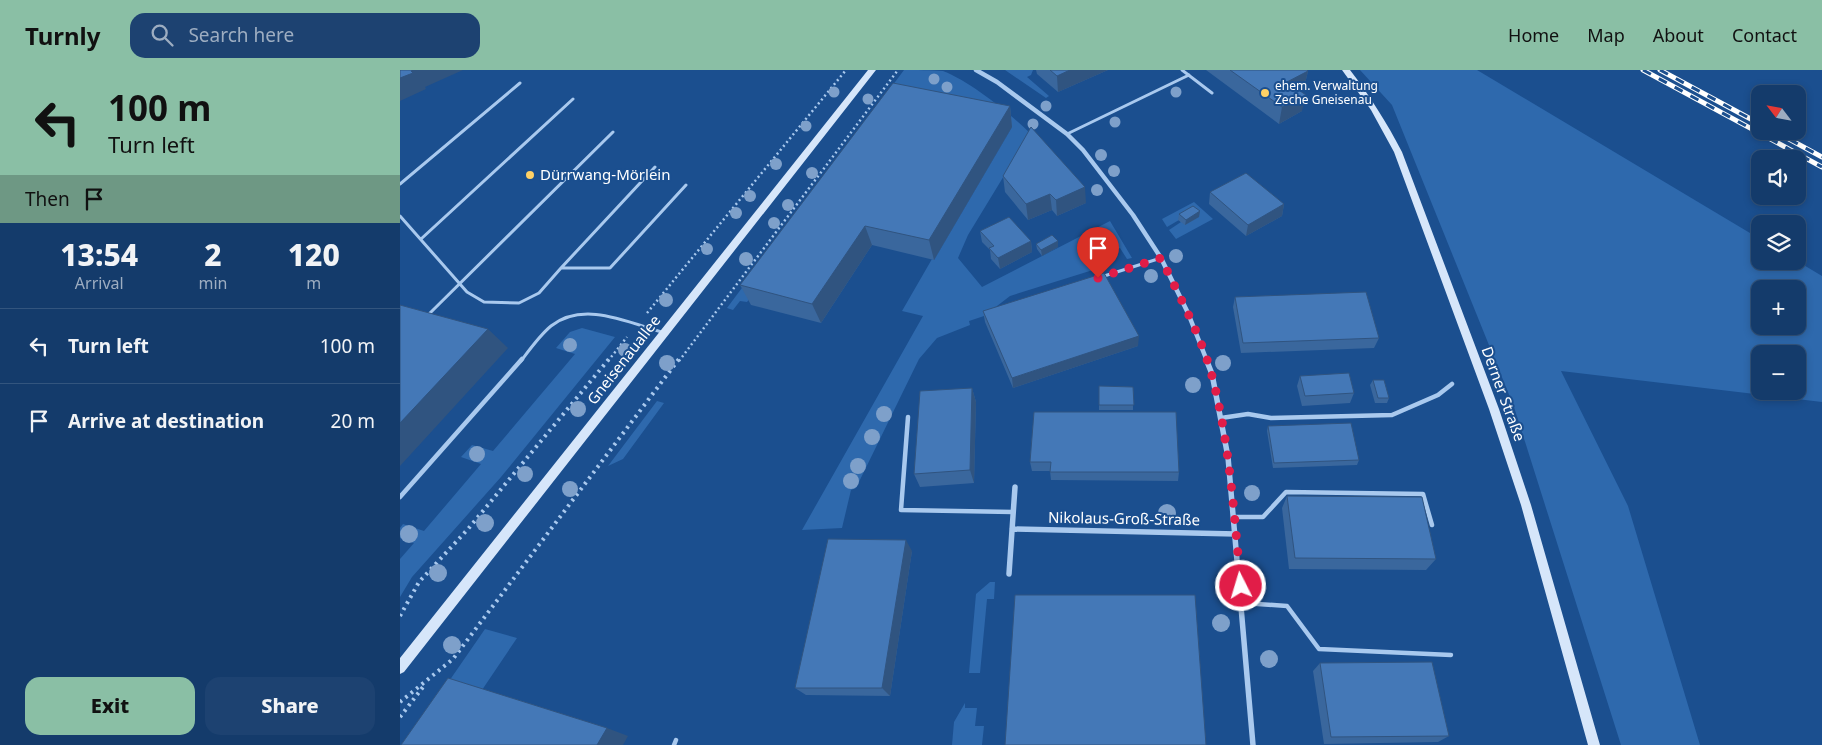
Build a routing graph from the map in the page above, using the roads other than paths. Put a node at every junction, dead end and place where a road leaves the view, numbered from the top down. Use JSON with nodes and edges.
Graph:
{"nodes":[{"id":1,"x":872,"y":70,"type":"edge"},
{"id":2,"x":976,"y":70,"type":"edge"},
{"id":3,"x":1182,"y":70,"type":"edge"},
{"id":4,"x":1346,"y":70,"type":"edge"},
{"id":5,"x":1189,"y":75,"type":"junction"},
{"id":6,"x":520,"y":82,"type":"dead end"},
{"id":7,"x":1212,"y":93,"type":"dead end"},
{"id":8,"x":573,"y":99,"type":"dead end"},
{"id":9,"x":613,"y":132,"type":"dead end"},
{"id":10,"x":1067,"y":134,"type":"junction"},
{"id":11,"x":655,"y":167,"type":"dead end"},
{"id":12,"x":400,"y":184,"type":"edge"},
{"id":13,"x":686,"y":186,"type":"dead end"},
{"id":14,"x":400,"y":216,"type":"edge"},
{"id":15,"x":420,"y":239,"type":"junction"},
{"id":16,"x":1161,"y":258,"type":"junction"},
{"id":17,"x":561,"y":268,"type":"junction"},
{"id":18,"x":1096,"y":278,"type":"edge"},
{"id":19,"x":460,"y":283,"type":"junction"},
{"id":20,"x":427,"y":316,"type":"edge"},
{"id":21,"x":665,"y":333,"type":"junction"},
{"id":22,"x":1452,"y":384,"type":"dead end"},
{"id":23,"x":908,"y":416,"type":"dead end"},
{"id":24,"x":1221,"y":418,"type":"junction"},
{"id":25,"x":1015,"y":487,"type":"dead end"},
{"id":26,"x":400,"y":498,"type":"edge"},
{"id":27,"x":1013,"y":512,"type":"junction"},
{"id":28,"x":1234,"y":517,"type":"junction"},
{"id":29,"x":1432,"y":525,"type":"dead end"},
{"id":30,"x":1012,"y":529,"type":"junction"},
{"id":31,"x":1236,"y":534,"type":"junction"},
{"id":32,"x":1009,"y":574,"type":"dead end"},
{"id":33,"x":1242,"y":603,"type":"junction"},
{"id":34,"x":1452,"y":655,"type":"dead end"},
{"id":35,"x":400,"y":668,"type":"edge"},
{"id":36,"x":1253,"y":745,"type":"edge"},
{"id":37,"x":1594,"y":745,"type":"edge"}],
"edges":[{"from":1,"to":21,"type":"main road","name":"Gneisenauallee"},
{"from":2,"to":10,"type":"street"},
{"from":3,"to":5,"type":"lane"},
{"from":4,"to":37,"type":"main road","name":"Derner Straße"},
{"from":5,"to":7,"type":"lane"},
{"from":5,"to":10,"type":"lane"},
{"from":6,"to":12,"type":"lane"},
{"from":8,"to":15,"type":"lane"},
{"from":9,"to":19,"type":"lane"},
{"from":10,"to":16,"type":"street"},
{"from":11,"to":17,"type":"lane"},
{"from":13,"to":17,"type":"lane"},
{"from":14,"to":15,"type":"lane"},
{"from":15,"to":19,"type":"lane"},
{"from":16,"to":18,"type":"lane"},
{"from":16,"to":24,"type":"street"},
{"from":17,"to":19,"type":"lane"},
{"from":19,"to":20,"type":"lane"},
{"from":21,"to":26,"type":"lane"},
{"from":21,"to":35,"type":"main road","name":"Gneisenauallee"},
{"from":22,"to":24,"type":"lane"},
{"from":23,"to":27,"type":"lane"},
{"from":24,"to":28,"type":"street"},
{"from":25,"to":27,"type":"street"},
{"from":27,"to":30,"type":"street"},
{"from":28,"to":29,"type":"lane"},
{"from":28,"to":31,"type":"street"},
{"from":30,"to":31,"type":"street","name":"Nikolaus-Groß-Straße"},
{"from":30,"to":32,"type":"street"},
{"from":31,"to":33,"type":"street"},
{"from":33,"to":34,"type":"lane"},
{"from":33,"to":36,"type":"street"}]}
